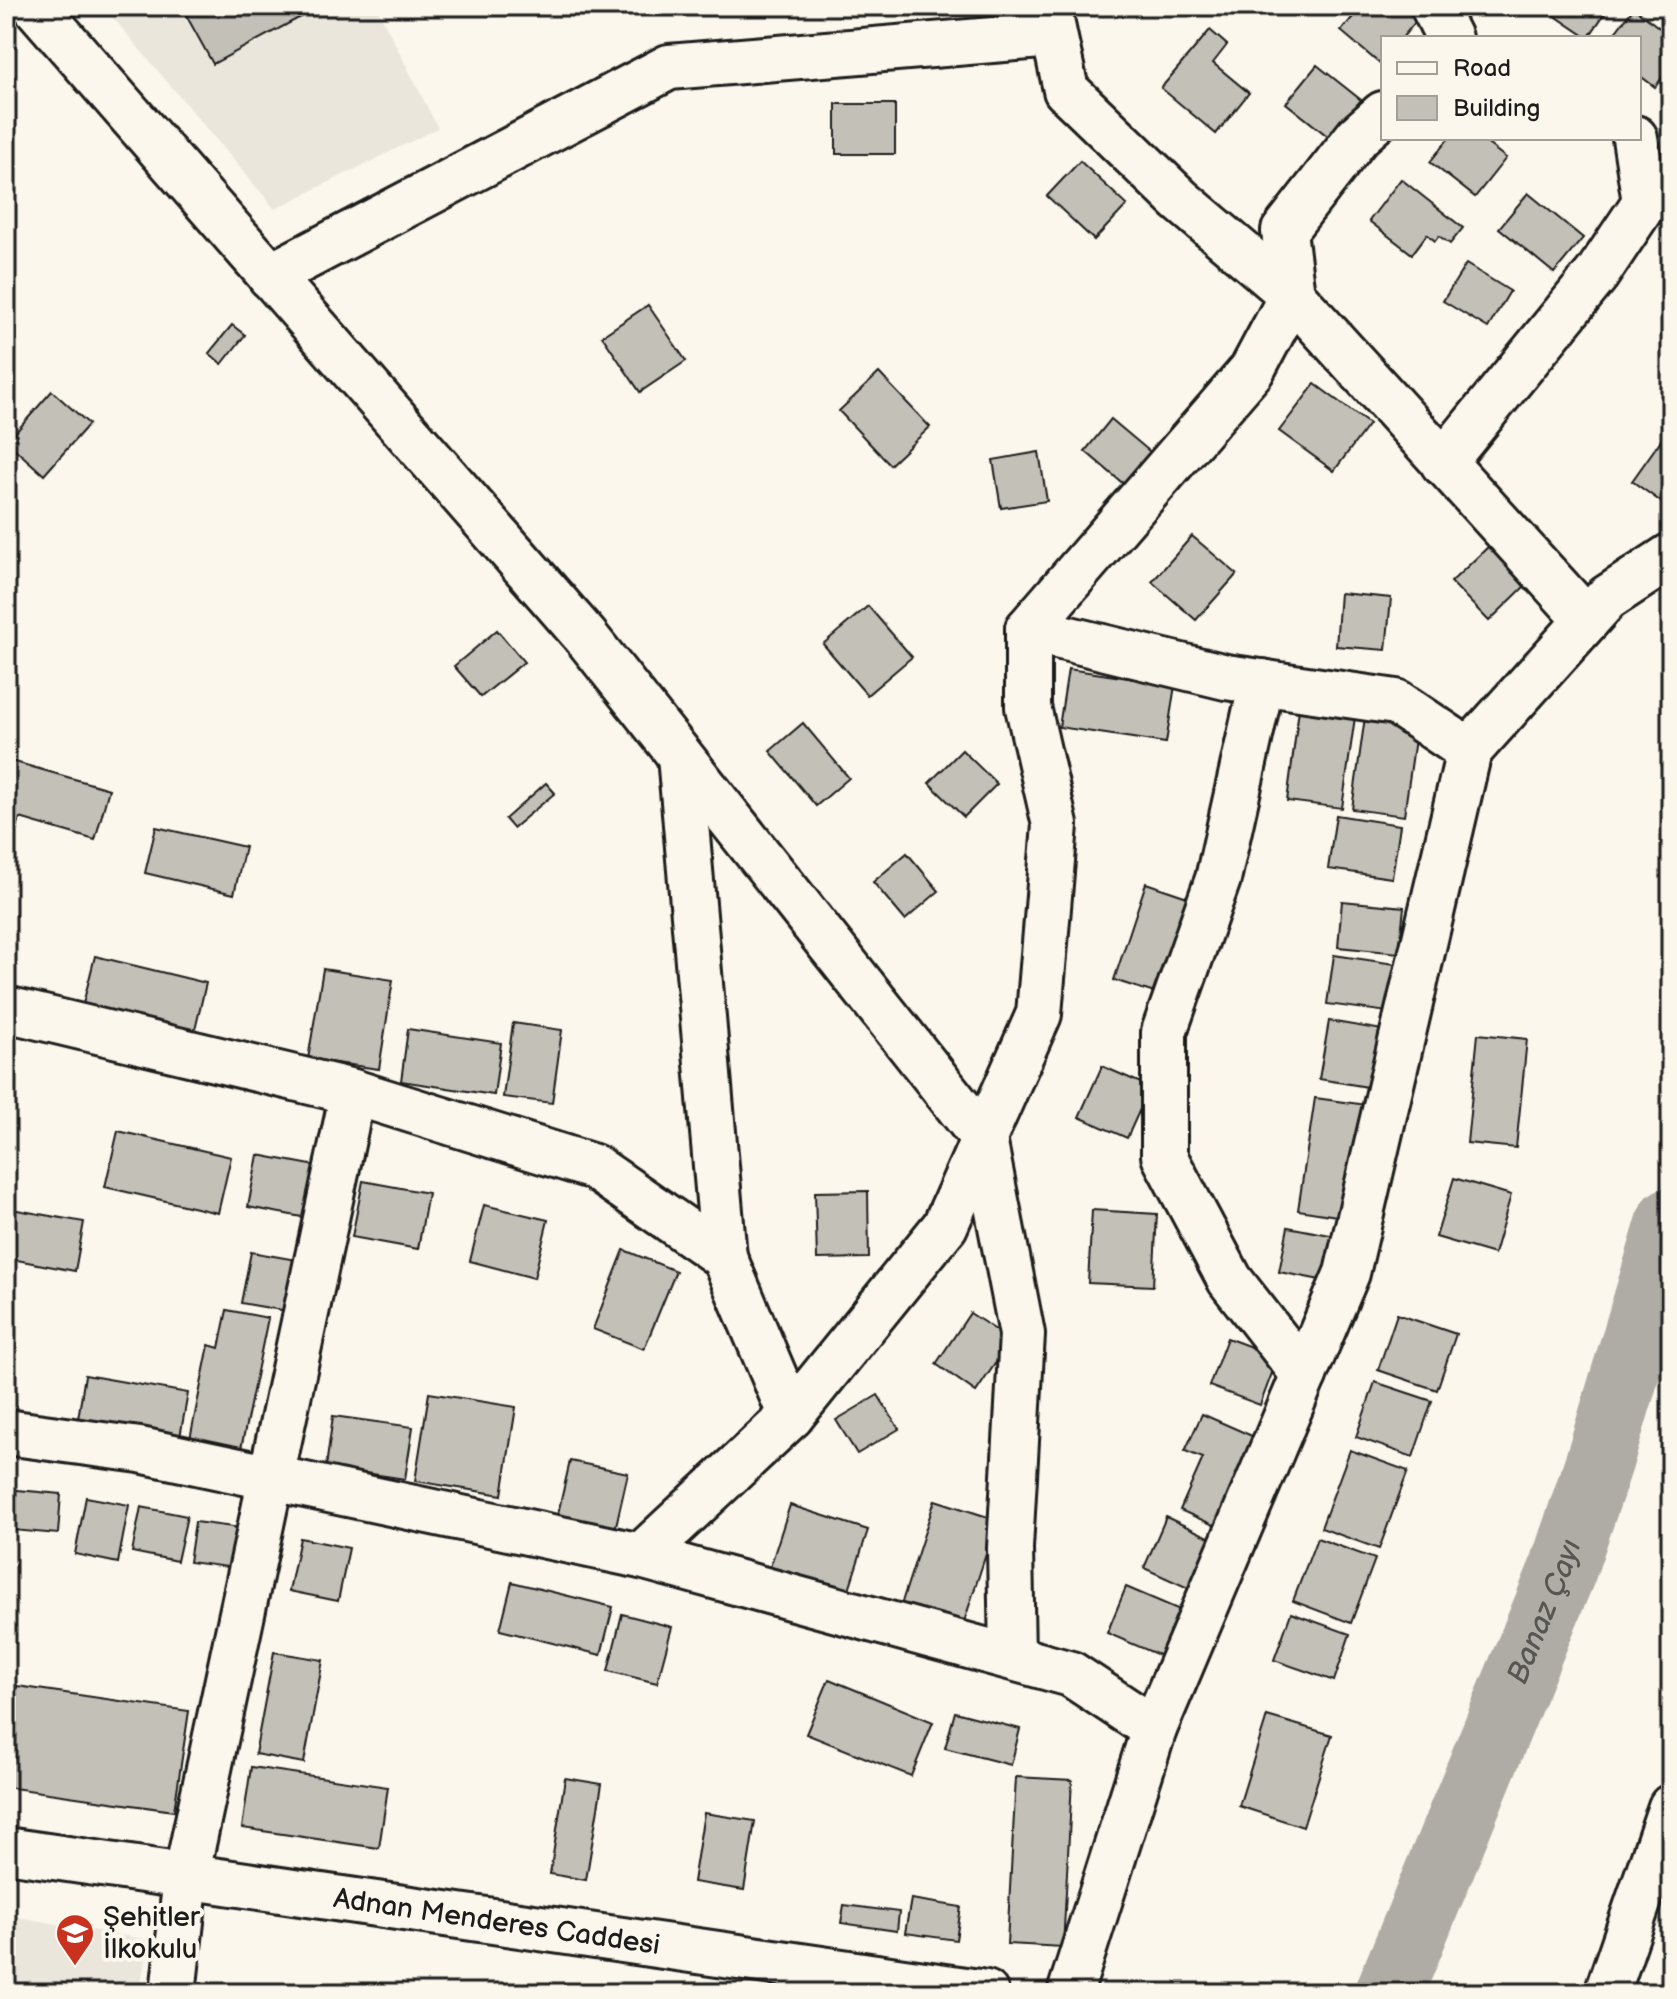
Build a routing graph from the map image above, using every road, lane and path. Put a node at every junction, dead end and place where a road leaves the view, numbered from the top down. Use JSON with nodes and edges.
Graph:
{"nodes":[{"id":1,"x":35,"y":6,"type":"edge"},
{"id":2,"x":1433,"y":6,"type":"edge"},
{"id":3,"x":1050,"y":21,"type":"edge"},
{"id":4,"x":1448,"y":36,"type":"edge"},
{"id":5,"x":1381,"y":116,"type":"edge"},
{"id":6,"x":1635,"y":140,"type":"edge"},
{"id":7,"x":270,"y":276,"type":"junction"},
{"id":8,"x":1292,"y":295,"type":"junction"},
{"id":9,"x":1443,"y":463,"type":"junction"},
{"id":10,"x":1671,"y":556,"type":"edge"},
{"id":11,"x":1587,"y":620,"type":"junction"},
{"id":12,"x":1028,"y":629,"type":"junction"},
{"id":13,"x":1262,"y":682,"type":"junction"},
{"id":14,"x":1469,"y":751,"type":"junction"},
{"id":15,"x":680,"y":756,"type":"junction"},
{"id":16,"x":6,"y":1009,"type":"edge"},
{"id":17,"x":353,"y":1092,"type":"junction"},
{"id":18,"x":984,"y":1139,"type":"junction"},
{"id":19,"x":724,"y":1257,"type":"junction"},
{"id":20,"x":1304,"y":1375,"type":"junction"},
{"id":21,"x":791,"y":1416,"type":"junction"},
{"id":22,"x":6,"y":1432,"type":"edge"},
{"id":23,"x":272,"y":1477,"type":"junction"},
{"id":24,"x":641,"y":1556,"type":"junction"},
{"id":25,"x":1012,"y":1657,"type":"junction"},
{"id":26,"x":1154,"y":1729,"type":"junction"},
{"id":27,"x":1671,"y":1807,"type":"edge"},
{"id":28,"x":6,"y":1850,"type":"edge"},
{"id":29,"x":186,"y":1877,"type":"junction"},
{"id":30,"x":173,"y":1993,"type":"edge"},
{"id":31,"x":986,"y":1993,"type":"edge"},
{"id":32,"x":1070,"y":1993,"type":"edge"},
{"id":33,"x":1607,"y":1993,"type":"edge"}],
"edges":[{"from":1,"to":7,"type":"street"},
{"from":2,"to":4,"type":"street"},
{"from":3,"to":7,"type":"street"},
{"from":3,"to":8,"type":"street"},
{"from":5,"to":8,"type":"street"},
{"from":6,"to":9,"type":"street"},
{"from":7,"to":15,"type":"street"},
{"from":8,"to":9,"type":"street"},
{"from":8,"to":12,"type":"street"},
{"from":9,"to":11,"type":"street"},
{"from":10,"to":11,"type":"street"},
{"from":11,"to":14,"type":"street"},
{"from":12,"to":13,"type":"street"},
{"from":12,"to":18,"type":"street"},
{"from":13,"to":14,"type":"street"},
{"from":13,"to":20,"type":"street"},
{"from":14,"to":20,"type":"street"},
{"from":15,"to":18,"type":"street"},
{"from":15,"to":19,"type":"street"},
{"from":16,"to":17,"type":"street"},
{"from":17,"to":19,"type":"street"},
{"from":17,"to":23,"type":"street"},
{"from":18,"to":21,"type":"street"},
{"from":18,"to":25,"type":"street"},
{"from":19,"to":21,"type":"street"},
{"from":20,"to":26,"type":"street"},
{"from":21,"to":24,"type":"street"},
{"from":22,"to":23,"type":"street"},
{"from":23,"to":24,"type":"street"},
{"from":23,"to":29,"type":"street"},
{"from":24,"to":25,"type":"street"},
{"from":25,"to":26,"type":"street"},
{"from":26,"to":32,"type":"street"},
{"from":27,"to":33,"type":"street"},
{"from":28,"to":29,"type":"street","name":"Adnan Menderes Caddesi"},
{"from":29,"to":30,"type":"street"},
{"from":29,"to":31,"type":"street","name":"Adnan Menderes Caddesi"}]}
